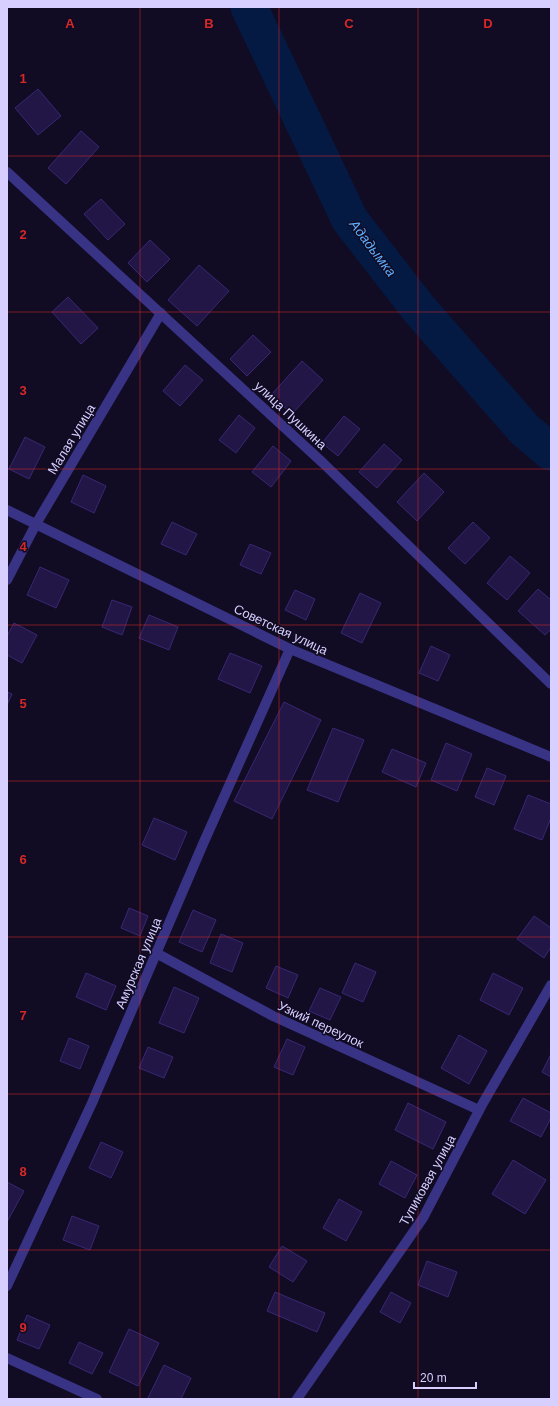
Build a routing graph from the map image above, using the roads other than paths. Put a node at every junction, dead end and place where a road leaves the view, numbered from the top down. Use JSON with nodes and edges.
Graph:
{"nodes":[{"id":1,"x":7,"y":172,"type":"edge"},
{"id":2,"x":161,"y":313,"type":"junction"},
{"id":3,"x":7,"y":510,"type":"edge"},
{"id":4,"x":36,"y":524,"type":"junction"},
{"id":5,"x":7,"y":580,"type":"edge"},
{"id":6,"x":290,"y":649,"type":"junction"},
{"id":7,"x":551,"y":684,"type":"edge"},
{"id":8,"x":551,"y":757,"type":"edge"},
{"id":9,"x":156,"y":953,"type":"junction"},
{"id":10,"x":551,"y":985,"type":"edge"},
{"id":11,"x":479,"y":1110,"type":"junction"},
{"id":12,"x":7,"y":1286,"type":"edge"},
{"id":13,"x":7,"y":1358,"type":"edge"},
{"id":14,"x":98,"y":1399,"type":"edge"},
{"id":15,"x":297,"y":1399,"type":"edge"}],
"edges":[{"from":1,"to":2,"type":"street","name":"улица Пушкина"},
{"from":2,"to":4,"type":"street","name":"Малая улица"},
{"from":2,"to":7,"type":"street","name":"улица Пушкина"},
{"from":3,"to":4,"type":"street","name":"Советская улица"},
{"from":4,"to":5,"type":"street","name":"Малая улица"},
{"from":4,"to":6,"type":"street","name":"Советская улица"},
{"from":6,"to":8,"type":"street","name":"Советская улица"},
{"from":6,"to":9,"type":"street","name":"Амурская улица"},
{"from":9,"to":11,"type":"street","name":"Узкий переулок"},
{"from":9,"to":12,"type":"street","name":"Амурская улица"},
{"from":10,"to":11,"type":"street","name":"Тупиковая улица"},
{"from":11,"to":15,"type":"street","name":"Тупиковая улица"},
{"from":13,"to":14,"type":"street"}]}
